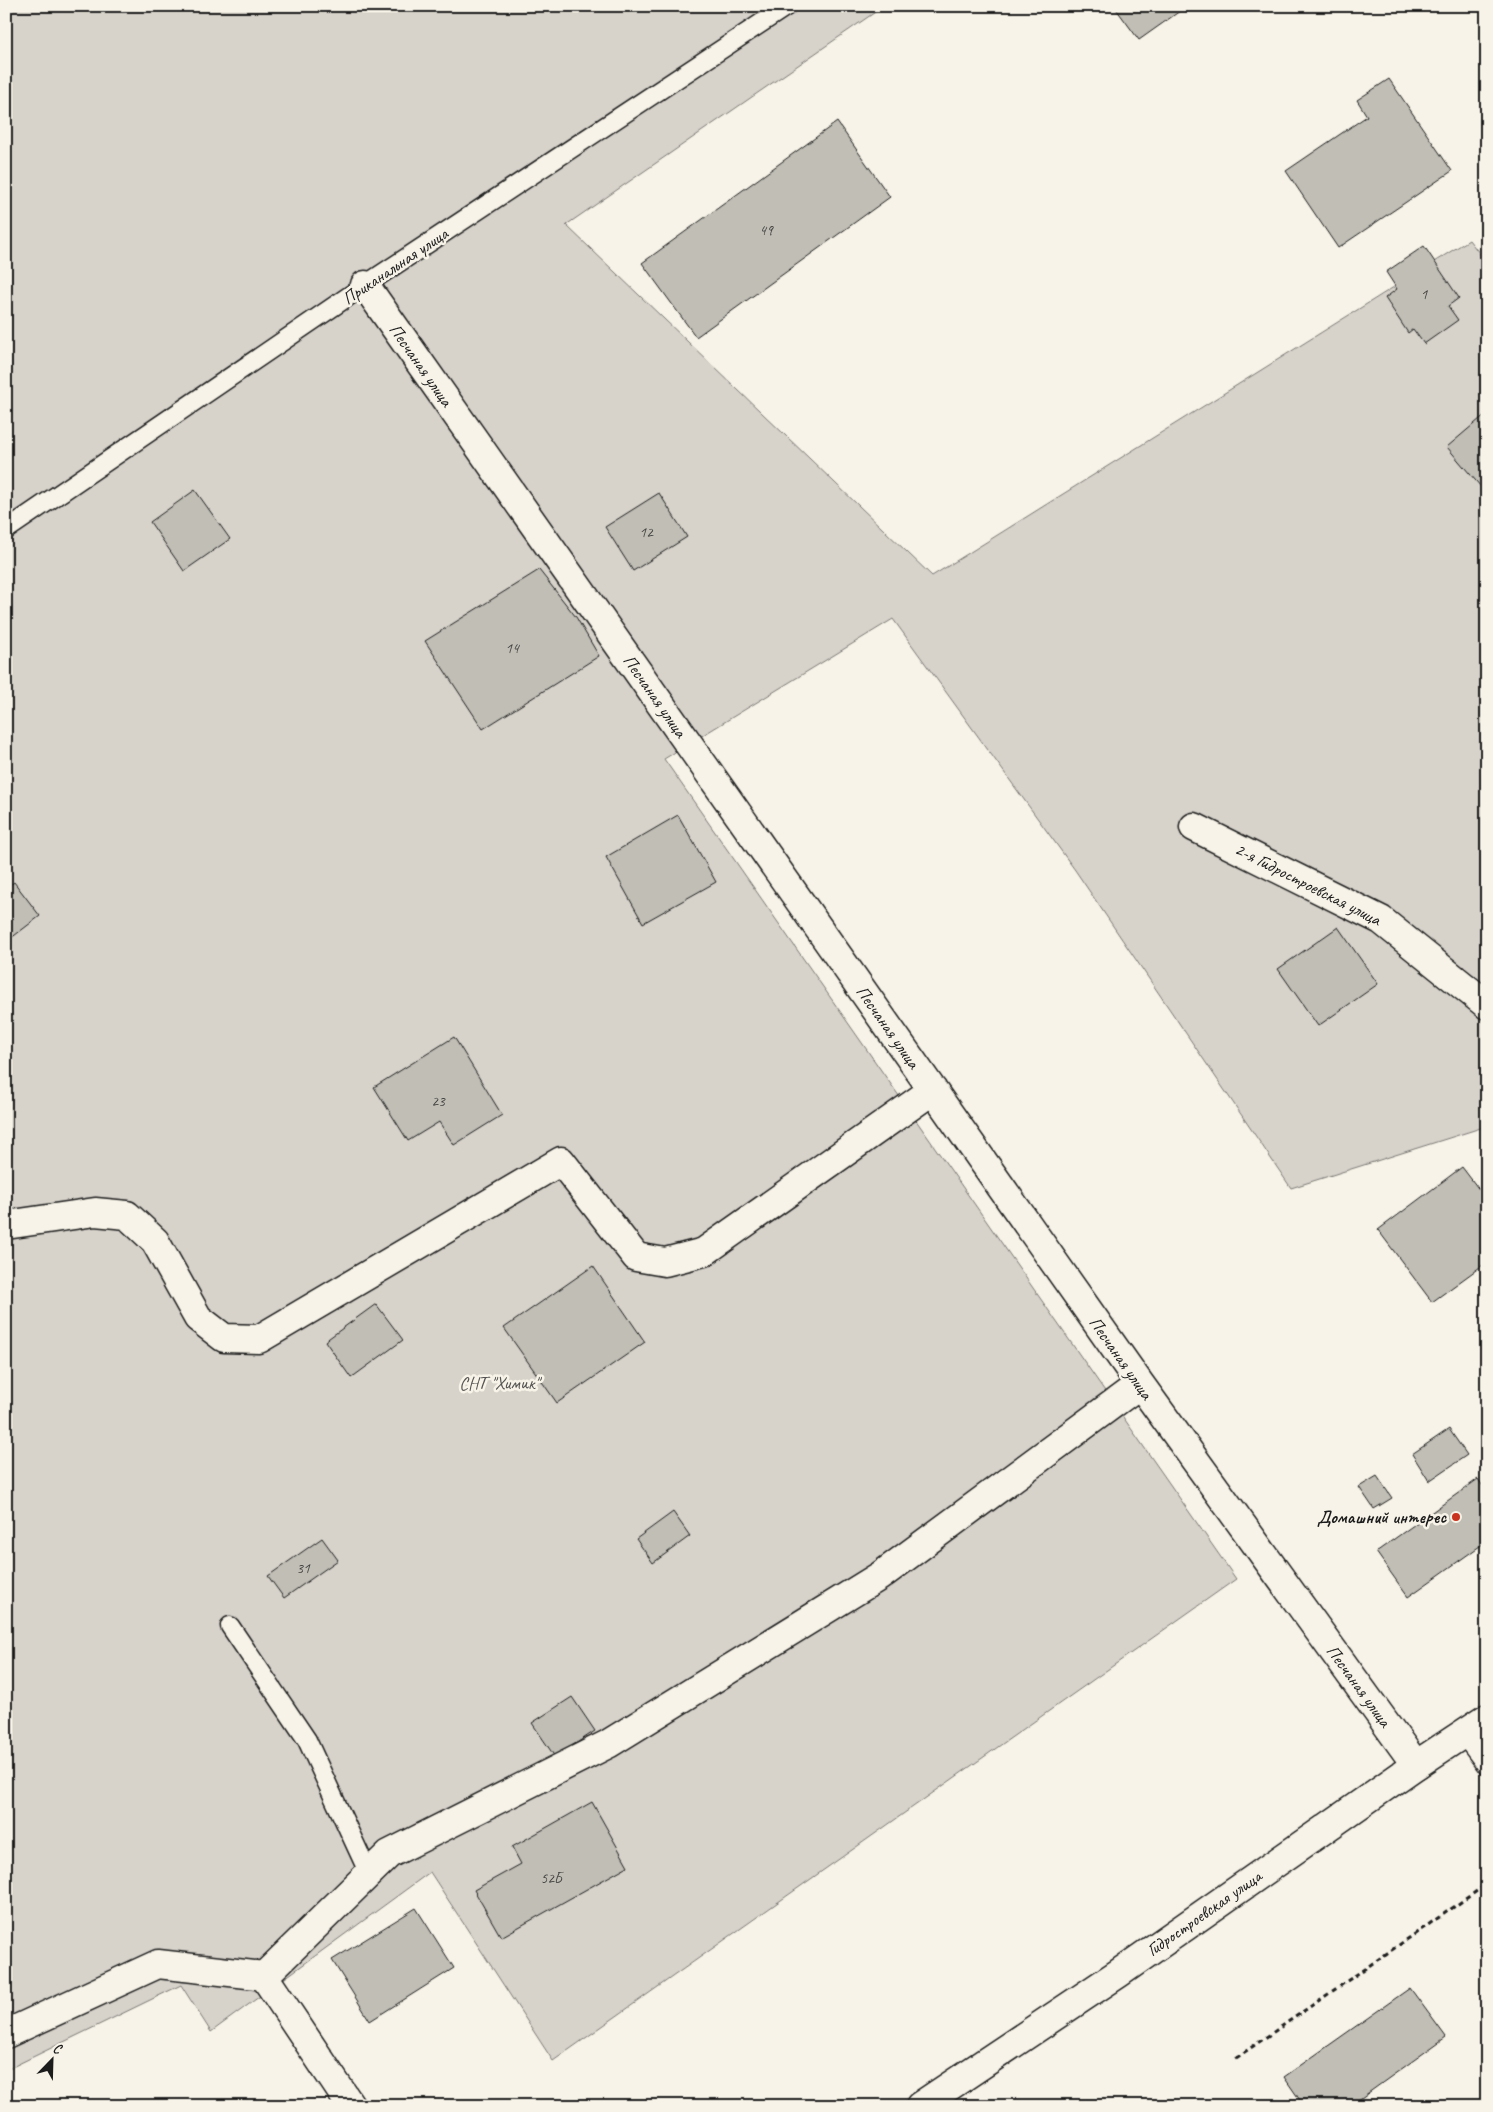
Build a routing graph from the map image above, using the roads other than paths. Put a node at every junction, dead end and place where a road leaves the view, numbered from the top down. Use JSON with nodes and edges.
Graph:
{"nodes":[{"id":1,"x":787,"y":6,"type":"edge"},
{"id":2,"x":365,"y":285,"type":"junction"},
{"id":3,"x":6,"y":530,"type":"edge"},
{"id":4,"x":1194,"y":827,"type":"dead end"},
{"id":5,"x":1487,"y":1005,"type":"edge"},
{"id":6,"x":933,"y":1090,"type":"junction"},
{"id":7,"x":6,"y":1226,"type":"edge"},
{"id":8,"x":1140,"y":1384,"type":"junction"},
{"id":9,"x":230,"y":1626,"type":"dead end"},
{"id":10,"x":1487,"y":1718,"type":"edge"},
{"id":11,"x":1463,"y":1734,"type":"junction"},
{"id":12,"x":1416,"y":1765,"type":"junction"},
{"id":13,"x":1487,"y":1766,"type":"edge"},
{"id":14,"x":369,"y":1874,"type":"junction"},
{"id":15,"x":264,"y":1976,"type":"junction"},
{"id":16,"x":6,"y":2034,"type":"edge"},
{"id":17,"x":351,"y":2106,"type":"edge"},
{"id":18,"x":920,"y":2106,"type":"edge"}],
"edges":[{"from":1,"to":2,"type":"lane","name":"Приканальная улица"},
{"from":2,"to":3,"type":"lane","name":"Приканальная улица"},
{"from":2,"to":6,"type":"street","name":"Песчаная улица"},
{"from":4,"to":5,"type":"street","name":"2-я Гидростроевская улица"},
{"from":6,"to":7,"type":"street"},
{"from":6,"to":8,"type":"street","name":"Песчаная улица"},
{"from":8,"to":12,"type":"street","name":"Песчаная улица"},
{"from":8,"to":14,"type":"street"},
{"from":9,"to":14,"type":"lane"},
{"from":10,"to":11,"type":"street","name":"Гидростроевская улица"},
{"from":11,"to":12,"type":"street","name":"Гидростроевская улица"},
{"from":11,"to":13,"type":"lane"},
{"from":12,"to":18,"type":"street","name":"Гидростроевская улица"},
{"from":14,"to":15,"type":"street"},
{"from":15,"to":16,"type":"street"},
{"from":15,"to":17,"type":"street"}]}
